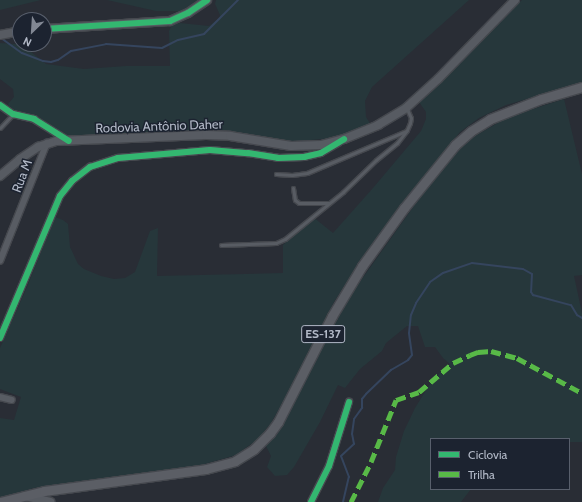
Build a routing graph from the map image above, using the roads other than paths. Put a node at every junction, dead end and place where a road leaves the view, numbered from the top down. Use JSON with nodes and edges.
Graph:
{"nodes":[{"id":1,"x":207,"y":0,"type":"edge"},
{"id":2,"x":515,"y":0,"type":"edge"},
{"id":3,"x":52,"y":28,"type":"edge"},
{"id":4,"x":12,"y":33,"type":"edge"},
{"id":5,"x":2,"y":35,"type":"edge"},
{"id":6,"x":582,"y":87,"type":"edge"},
{"id":7,"x":0,"y":105,"type":"edge"},
{"id":8,"x":406,"y":108,"type":"junction"},
{"id":9,"x":13,"y":114,"type":"junction"},
{"id":10,"x":0,"y":128,"type":"edge"},
{"id":11,"x":408,"y":130,"type":"junction"},
{"id":12,"x":344,"y":139,"type":"junction"},
{"id":13,"x":69,"y":141,"type":"junction"},
{"id":14,"x":47,"y":143,"type":"junction"},
{"id":15,"x":276,"y":174,"type":"dead end"},
{"id":16,"x":0,"y":176,"type":"edge"},
{"id":17,"x":293,"y":188,"type":"dead end"},
{"id":18,"x":329,"y":204,"type":"junction"},
{"id":19,"x":221,"y":245,"type":"dead end"},
{"id":20,"x":0,"y":260,"type":"edge"},
{"id":21,"x":0,"y":338,"type":"edge"},
{"id":22,"x":0,"y":398,"type":"edge"},
{"id":23,"x":12,"y":400,"type":"dead end"},
{"id":24,"x":349,"y":402,"type":"dead end"},
{"id":25,"x":22,"y":495,"type":"junction"},
{"id":26,"x":0,"y":502,"type":"edge"},
{"id":27,"x":50,"y":502,"type":"edge"},
{"id":28,"x":311,"y":502,"type":"edge"}],
"edges":[{"from":1,"to":3,"type":"main road"},
{"from":2,"to":8,"type":"main road","name":"Rodovia Antônio Daher"},
{"from":4,"to":5,"type":"main road"},
{"from":6,"to":25,"type":"main road","number":"ES-137"},
{"from":7,"to":9,"type":"street"},
{"from":8,"to":11,"type":"lane"},
{"from":8,"to":12,"type":"main road","name":"Rodovia Antônio Daher"},
{"from":9,"to":10,"type":"lane"},
{"from":9,"to":13,"type":"street"},
{"from":11,"to":15,"type":"lane"},
{"from":11,"to":18,"type":"lane"},
{"from":12,"to":13,"type":"main road","name":"Rodovia Antônio Daher"},
{"from":12,"to":21,"type":"street"},
{"from":13,"to":14,"type":"main road","name":"Rodovia Antônio Daher"},
{"from":14,"to":16,"type":"main road","name":"Rodovia Antônio Daher"},
{"from":14,"to":20,"type":"street","name":"Rua M"},
{"from":17,"to":18,"type":"lane"},
{"from":18,"to":19,"type":"lane"},
{"from":22,"to":23,"type":"street"},
{"from":24,"to":28,"type":"street"},
{"from":25,"to":26,"type":"main road","number":"ES-137"},
{"from":25,"to":27,"type":"main road"}]}
